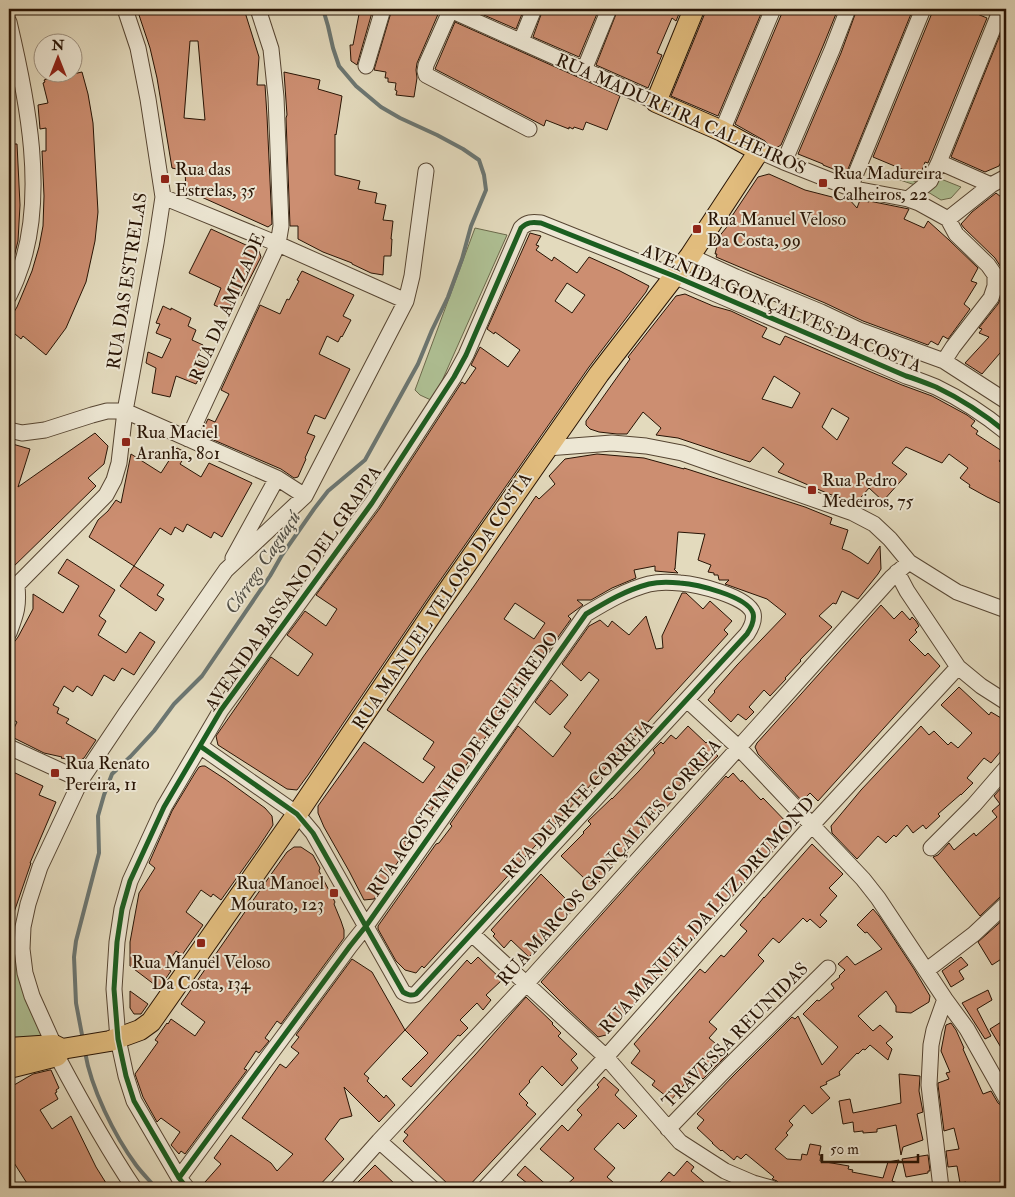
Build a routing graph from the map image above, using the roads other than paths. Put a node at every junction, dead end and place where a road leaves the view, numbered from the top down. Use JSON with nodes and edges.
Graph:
{"nodes":[{"id":1,"x":125,"y":9,"type":"edge"},
{"id":2,"x":258,"y":9,"type":"edge"},
{"id":3,"x":383,"y":9,"type":"edge"},
{"id":4,"x":450,"y":9,"type":"edge"},
{"id":5,"x":534,"y":9,"type":"edge"},
{"id":6,"x":609,"y":9,"type":"edge"},
{"id":7,"x":694,"y":9,"type":"edge"},
{"id":8,"x":773,"y":9,"type":"edge"},
{"id":9,"x":848,"y":9,"type":"edge"},
{"id":10,"x":923,"y":9,"type":"edge"},
{"id":11,"x":1001,"y":9,"type":"edge"},
{"id":12,"x":9,"y":22,"type":"edge"},
{"id":13,"x":521,"y":41,"type":"junction"},
{"id":14,"x":366,"y":66,"type":"dead end"},
{"id":15,"x":584,"y":70,"type":"junction"},
{"id":16,"x":656,"y":102,"type":"junction"},
{"id":17,"x":528,"y":129,"type":"dead end"},
{"id":18,"x":722,"y":131,"type":"junction"},
{"id":19,"x":759,"y":151,"type":"junction"},
{"id":20,"x":784,"y":162,"type":"junction"},
{"id":21,"x":939,"y":162,"type":"junction"},
{"id":22,"x":426,"y":171,"type":"dead end"},
{"id":23,"x":1006,"y":177,"type":"edge"},
{"id":24,"x":991,"y":185,"type":"junction"},
{"id":25,"x":850,"y":188,"type":"junction"},
{"id":26,"x":162,"y":197,"type":"junction"},
{"id":27,"x":908,"y":199,"type":"junction"},
{"id":28,"x":948,"y":219,"type":"junction"},
{"id":29,"x":541,"y":223,"type":"joint"},
{"id":30,"x":278,"y":244,"type":"junction"},
{"id":31,"x":690,"y":256,"type":"junction"},
{"id":32,"x":674,"y":276,"type":"junction"},
{"id":33,"x":9,"y":296,"type":"edge"},
{"id":34,"x":406,"y":301,"type":"junction"},
{"id":35,"x":944,"y":361,"type":"junction"},
{"id":36,"x":1006,"y":401,"type":"edge"},
{"id":37,"x":1006,"y":405,"type":"edge"},
{"id":38,"x":125,"y":412,"type":"junction"},
{"id":39,"x":989,"y":418,"type":"junction"},
{"id":40,"x":9,"y":430,"type":"edge"},
{"id":41,"x":1006,"y":432,"type":"edge"},
{"id":42,"x":188,"y":439,"type":"junction"},
{"id":43,"x":547,"y":448,"type":"junction"},
{"id":44,"x":277,"y":478,"type":"junction"},
{"id":45,"x":305,"y":496,"type":"junction"},
{"id":46,"x":909,"y":562,"type":"junction"},
{"id":47,"x":226,"y":570,"type":"junction"},
{"id":48,"x":897,"y":572,"type":"junction"},
{"id":49,"x":13,"y":589,"type":"edge"},
{"id":50,"x":1006,"y":610,"type":"edge"},
{"id":51,"x":754,"y":618,"type":"joint"},
{"id":52,"x":9,"y":633,"type":"edge"},
{"id":53,"x":958,"y":667,"type":"junction"},
{"id":54,"x":687,"y":700,"type":"junction"},
{"id":55,"x":1006,"y":702,"type":"edge"},
{"id":56,"x":200,"y":746,"type":"junction"},
{"id":57,"x":9,"y":747,"type":"edge"},
{"id":58,"x":738,"y":747,"type":"junction"},
{"id":59,"x":1006,"y":768,"type":"edge"},
{"id":60,"x":81,"y":780,"type":"junction"},
{"id":61,"x":297,"y":814,"type":"junction"},
{"id":62,"x":812,"y":826,"type":"junction"},
{"id":63,"x":931,"y":848,"type":"dead end"},
{"id":64,"x":1006,"y":904,"type":"edge"},
{"id":65,"x":366,"y":926,"type":"junction"},
{"id":66,"x":472,"y":934,"type":"junction"},
{"id":67,"x":828,"y":968,"type":"dead end"},
{"id":68,"x":927,"y":970,"type":"junction"},
{"id":69,"x":526,"y":984,"type":"junction"},
{"id":70,"x":945,"y":999,"type":"junction"},
{"id":71,"x":114,"y":1040,"type":"junction"},
{"id":72,"x":9,"y":1048,"type":"edge"},
{"id":73,"x":62,"y":1049,"type":"junction"},
{"id":74,"x":606,"y":1057,"type":"junction"},
{"id":75,"x":9,"y":1068,"type":"edge"},
{"id":76,"x":1006,"y":1098,"type":"edge"},
{"id":77,"x":668,"y":1129,"type":"junction"},
{"id":78,"x":379,"y":1141,"type":"junction"},
{"id":79,"x":183,"y":1183,"type":"edge"},
{"id":80,"x":134,"y":1188,"type":"edge"},
{"id":81,"x":337,"y":1188,"type":"edge"},
{"id":82,"x":432,"y":1188,"type":"edge"},
{"id":83,"x":485,"y":1188,"type":"edge"},
{"id":84,"x":771,"y":1188,"type":"edge"},
{"id":85,"x":941,"y":1188,"type":"edge"}],
"edges":[{"from":1,"to":26,"type":"street","name":"RUA DAS ESTRELAS"},
{"from":2,"to":30,"type":"street","name":"RUA DA AMIZADE"},
{"from":3,"to":14,"type":"street"},
{"from":4,"to":13,"type":"street","name":"RUA MADUREIRA CALHEIROS"},
{"from":4,"to":17,"type":"street"},
{"from":5,"to":13,"type":"street"},
{"from":6,"to":15,"type":"street"},
{"from":7,"to":16,"type":"main road"},
{"from":8,"to":18,"type":"street"},
{"from":9,"to":20,"type":"street"},
{"from":10,"to":25,"type":"street"},
{"from":11,"to":21,"type":"street"},
{"from":12,"to":33,"type":"street"},
{"from":13,"to":15,"type":"street","name":"RUA MADUREIRA CALHEIROS"},
{"from":15,"to":16,"type":"street","name":"RUA MADUREIRA CALHEIROS"},
{"from":16,"to":18,"type":"main road","name":"RUA MADUREIRA CALHEIROS"},
{"from":18,"to":19,"type":"main road","name":"RUA MADUREIRA CALHEIROS"},
{"from":19,"to":20,"type":"street","name":"RUA MADUREIRA CALHEIROS"},
{"from":19,"to":31,"type":"main road","name":"RUA MANUEL VELOSO DA COSTA"},
{"from":20,"to":25,"type":"street","name":"RUA MADUREIRA CALHEIROS"},
{"from":21,"to":24,"type":"street"},
{"from":21,"to":27,"type":"street"},
{"from":22,"to":34,"type":"street"},
{"from":23,"to":24,"type":"street"},
{"from":24,"to":28,"type":"street"},
{"from":25,"to":27,"type":"street","name":"RUA MADUREIRA CALHEIROS"},
{"from":26,"to":30,"type":"street"},
{"from":26,"to":38,"type":"street","name":"RUA DAS ESTRELAS"},
{"from":27,"to":28,"type":"street","name":"RUA MADUREIRA CALHEIROS"},
{"from":28,"to":35,"type":"street","name":"RUA MADUREIRA CALHEIROS"},
{"from":29,"to":32,"type":"street","name":"AVENIDA GONÇALVES DA COSTA"},
{"from":29,"to":56,"type":"street","name":"AVENIDA BASSANO DEL GRAPPA"},
{"from":30,"to":34,"type":"street"},
{"from":30,"to":42,"type":"street","name":"RUA DA AMIZADE"},
{"from":31,"to":32,"type":"main road","name":"RUA MANUEL VELOSO DA COSTA"},
{"from":31,"to":35,"type":"street","name":"AVENIDA GONÇALVES DA COSTA"},
{"from":32,"to":39,"type":"street","name":"AVENIDA GONÇALVES DA COSTA"},
{"from":32,"to":43,"type":"main road","name":"RUA MANUEL VELOSO DA COSTA"},
{"from":34,"to":45,"type":"street"},
{"from":35,"to":36,"type":"street","name":"AVENIDA GONÇALVES DA COSTA"},
{"from":37,"to":39,"type":"street"},
{"from":38,"to":40,"type":"street"},
{"from":38,"to":42,"type":"street"},
{"from":38,"to":49,"type":"street","name":"RUA DAS ESTRELAS"},
{"from":39,"to":41,"type":"street","name":"AVENIDA GONÇALVES DA COSTA"},
{"from":42,"to":44,"type":"street"},
{"from":43,"to":46,"type":"street"},
{"from":43,"to":61,"type":"main road","name":"RUA MANUEL VELOSO DA COSTA"},
{"from":44,"to":45,"type":"street"},
{"from":44,"to":47,"type":"street"},
{"from":45,"to":47,"type":"street"},
{"from":46,"to":48,"type":"street","name":"RUA MARCOS GONÇALVES CORREA"},
{"from":46,"to":50,"type":"street"},
{"from":47,"to":60,"type":"street"},
{"from":48,"to":53,"type":"street"},
{"from":48,"to":58,"type":"street","name":"RUA MARCOS GONÇALVES CORREA"},
{"from":49,"to":52,"type":"street"},
{"from":51,"to":54,"type":"street","name":"RUA DUARTE CORREIA"},
{"from":51,"to":65,"type":"street","name":"RUA AGOSTINHO DE FIGUEIREDO"},
{"from":53,"to":55,"type":"street"},
{"from":53,"to":62,"type":"street","name":"RUA MANUEL DA LUZ DRUMOND"},
{"from":54,"to":58,"type":"street"},
{"from":54,"to":66,"type":"street","name":"RUA DUARTE CORREIA"},
{"from":56,"to":61,"type":"street"},
{"from":56,"to":71,"type":"street","name":"AVENIDA BASSANO DEL GRAPPA"},
{"from":57,"to":60,"type":"street"},
{"from":58,"to":62,"type":"street"},
{"from":58,"to":69,"type":"street","name":"RUA MARCOS GONÇALVES CORREA"},
{"from":59,"to":63,"type":"street"},
{"from":60,"to":73,"type":"street"},
{"from":61,"to":65,"type":"street"},
{"from":61,"to":71,"type":"main road","name":"RUA MANUEL VELOSO DA COSTA"},
{"from":62,"to":68,"type":"street"},
{"from":62,"to":74,"type":"street","name":"RUA MANUEL DA LUZ DRUMOND"},
{"from":64,"to":68,"type":"street"},
{"from":65,"to":66,"type":"street","name":"RUA DUARTE CORREIA"},
{"from":65,"to":79,"type":"street","name":"RUA AGOSTINHO DE FIGUEIREDO"},
{"from":66,"to":69,"type":"street"},
{"from":67,"to":77,"type":"street","name":"TRAVESSA REUNIDAS"},
{"from":68,"to":70,"type":"street"},
{"from":69,"to":74,"type":"street"},
{"from":69,"to":78,"type":"street","name":"RUA MARCOS GONÇALVES CORREA"},
{"from":70,"to":76,"type":"street"},
{"from":70,"to":85,"type":"street"},
{"from":71,"to":73,"type":"main road","name":"RUA MANUEL VELOSO DA COSTA"},
{"from":71,"to":79,"type":"street","name":"AVENIDA BASSANO DEL GRAPPA"},
{"from":72,"to":73,"type":"main road"},
{"from":73,"to":75,"type":"main road"},
{"from":73,"to":80,"type":"street"},
{"from":74,"to":77,"type":"street"},
{"from":74,"to":83,"type":"street","name":"RUA MANUEL DA LUZ DRUMOND"},
{"from":77,"to":84,"type":"street"},
{"from":78,"to":81,"type":"street","name":"RUA MARCOS GONÇALVES CORREA"},
{"from":78,"to":82,"type":"street"}]}
